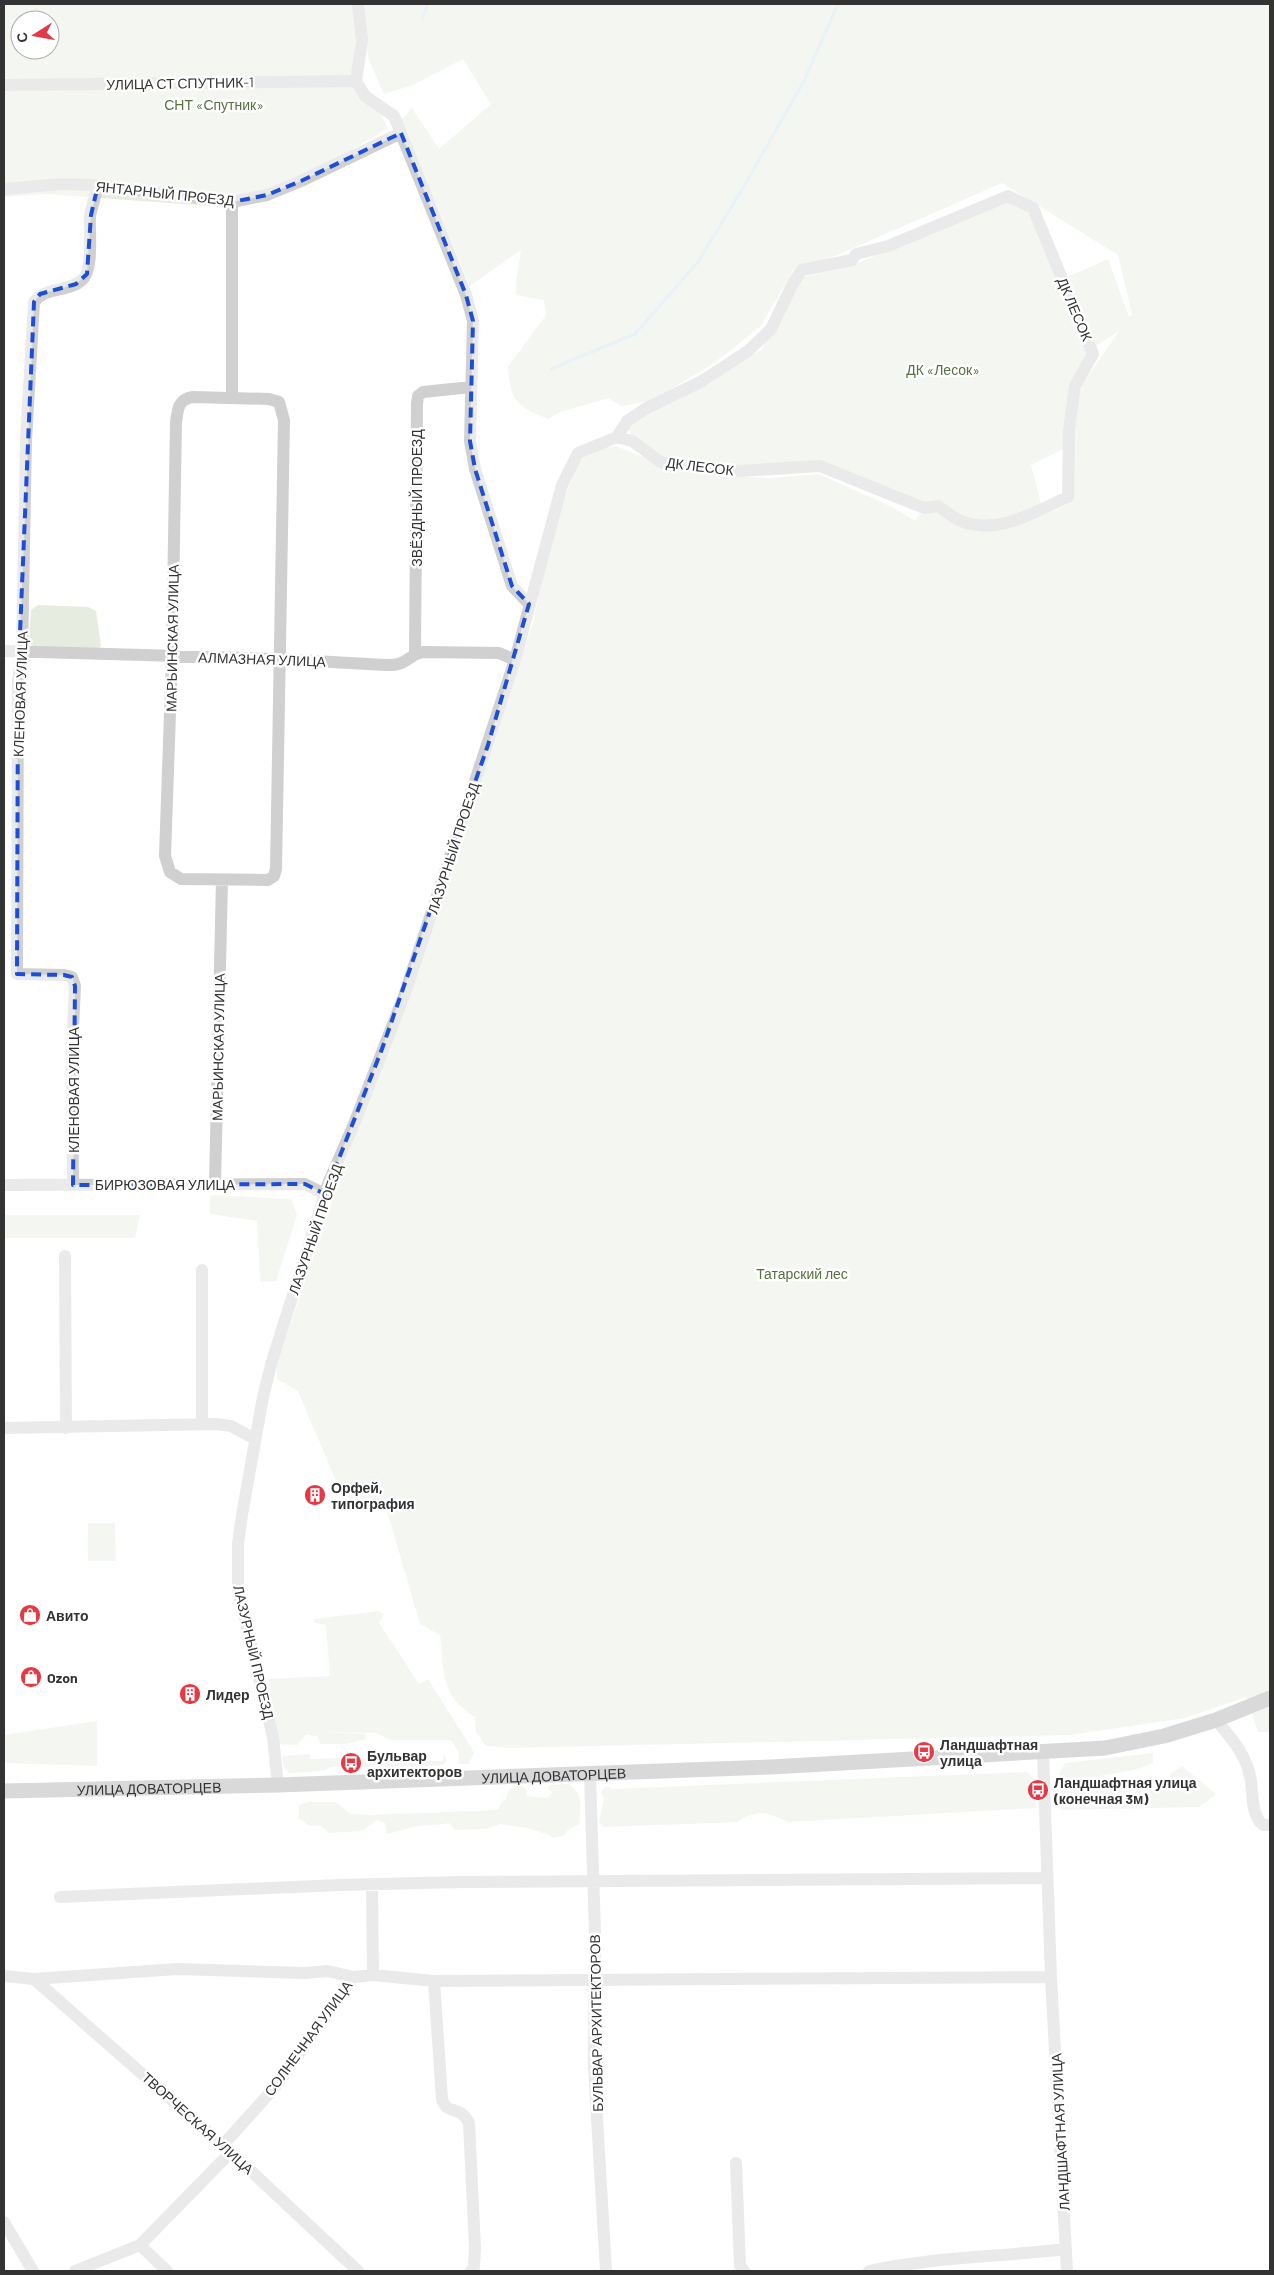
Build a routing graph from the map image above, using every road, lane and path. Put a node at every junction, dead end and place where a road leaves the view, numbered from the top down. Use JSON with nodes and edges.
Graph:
{"nodes":[{"id":1,"x":358,"y":4,"type":"edge"},
{"id":2,"x":356,"y":80,"type":"junction"},
{"id":3,"x":4,"y":85,"type":"edge"},
{"id":4,"x":402,"y":133,"type":"junction"},
{"id":5,"x":98,"y":186,"type":"junction"},
{"id":6,"x":4,"y":189,"type":"edge"},
{"id":7,"x":232,"y":202,"type":"junction"},
{"id":8,"x":471,"y":387,"type":"junction"},
{"id":9,"x":232,"y":398,"type":"junction"},
{"id":10,"x":617,"y":437,"type":"junction"},
{"id":11,"x":529,"y":604,"type":"junction"},
{"id":12,"x":4,"y":651,"type":"edge"},
{"id":13,"x":22,"y":652,"type":"junction"},
{"id":14,"x":415,"y":654,"type":"junction"},
{"id":15,"x":172,"y":656,"type":"junction"},
{"id":16,"x":279,"y":659,"type":"junction"},
{"id":17,"x":515,"y":660,"type":"junction"},
{"id":18,"x":222,"y":880,"type":"junction"},
{"id":19,"x":10,"y":974,"type":"edge"},
{"id":20,"x":215,"y":1184,"type":"junction"},
{"id":21,"x":4,"y":1185,"type":"edge"},
{"id":22,"x":73,"y":1185,"type":"junction"},
{"id":23,"x":325,"y":1194,"type":"junction"},
{"id":24,"x":65,"y":1256,"type":"dead end"},
{"id":25,"x":202,"y":1270,"type":"dead end"},
{"id":26,"x":202,"y":1424,"type":"junction"},
{"id":27,"x":4,"y":1428,"type":"edge"},
{"id":28,"x":66,"y":1428,"type":"junction"},
{"id":29,"x":255,"y":1439,"type":"junction"},
{"id":30,"x":1270,"y":1698,"type":"edge"},
{"id":31,"x":1216,"y":1720,"type":"junction"},
{"id":32,"x":1043,"y":1752,"type":"junction"},
{"id":33,"x":590,"y":1774,"type":"junction"},
{"id":34,"x":278,"y":1785,"type":"junction"},
{"id":35,"x":4,"y":1791,"type":"edge"},
{"id":36,"x":1270,"y":1825,"type":"edge"},
{"id":37,"x":1047,"y":1878,"type":"junction"},
{"id":38,"x":593,"y":1881,"type":"junction"},
{"id":39,"x":372,"y":1884,"type":"junction"},
{"id":40,"x":60,"y":1897,"type":"dead end"},
{"id":41,"x":373,"y":1975,"type":"junction"},
{"id":42,"x":4,"y":1976,"type":"edge"},
{"id":43,"x":354,"y":1977,"type":"junction"},
{"id":44,"x":1051,"y":1977,"type":"junction"},
{"id":45,"x":34,"y":1979,"type":"junction"},
{"id":46,"x":595,"y":1980,"type":"junction"},
{"id":47,"x":434,"y":1981,"type":"junction"},
{"id":48,"x":227,"y":2148,"type":"junction"},
{"id":49,"x":736,"y":2163,"type":"dead end"},
{"id":50,"x":4,"y":2222,"type":"edge"},
{"id":51,"x":140,"y":2245,"type":"junction"},
{"id":52,"x":1066,"y":2248,"type":"junction"},
{"id":53,"x":33,"y":2271,"type":"edge"},
{"id":54,"x":75,"y":2271,"type":"edge"},
{"id":55,"x":167,"y":2271,"type":"edge"},
{"id":56,"x":358,"y":2271,"type":"edge"},
{"id":57,"x":471,"y":2271,"type":"edge"},
{"id":58,"x":606,"y":2271,"type":"edge"},
{"id":59,"x":744,"y":2271,"type":"edge"},
{"id":60,"x":869,"y":2271,"type":"edge"},
{"id":61,"x":1067,"y":2271,"type":"edge"}],
"edges":[{"from":1,"to":2,"type":"street"},
{"from":2,"to":3,"type":"street","name":"УЛИЦА СТ СПУТНИК-1"},
{"from":2,"to":4,"type":"street"},
{"from":4,"to":7,"type":"street","name":"ЯНТАРНЫЙ ПРОЕЗД"},
{"from":4,"to":8,"type":"street"},
{"from":5,"to":6,"type":"street","name":"ЯНТАРНЫЙ ПРОЕЗД"},
{"from":5,"to":7,"type":"street","name":"ЯНТАРНЫЙ ПРОЕЗД"},
{"from":5,"to":13,"type":"street","name":"КЛЕНОВАЯ УЛИЦА"},
{"from":7,"to":9,"type":"street"},
{"from":8,"to":11,"type":"street"},
{"from":8,"to":14,"type":"street","name":"ЗВЁЗДНЫЙ ПРОЕЗД"},
{"from":9,"to":15,"type":"street","name":"МАРЬИНСКАЯ УЛИЦА"},
{"from":9,"to":16,"type":"street","name":"МАРЬИНСКАЯ УЛИЦА"},
{"from":10,"to":10,"type":"street","name":"ДК ЛЕСОК"},
{"from":10,"to":11,"type":"street","name":"ДК ЛЕСОК"},
{"from":11,"to":17,"type":"street","name":"ЛАЗУРНЫЙ ПРОЕЗД"},
{"from":12,"to":13,"type":"street","name":"АЛМАЗНАЯ УЛИЦА"},
{"from":13,"to":15,"type":"street","name":"АЛМАЗНАЯ УЛИЦА"},
{"from":13,"to":19,"type":"street","name":"КЛЕНОВАЯ УЛИЦА"},
{"from":14,"to":16,"type":"street","name":"АЛМАЗНАЯ УЛИЦА"},
{"from":14,"to":17,"type":"street","name":"АЛМАЗНАЯ УЛИЦА"},
{"from":15,"to":16,"type":"street","name":"АЛМАЗНАЯ УЛИЦА"},
{"from":15,"to":18,"type":"street","name":"МАРЬИНСКАЯ УЛИЦА"},
{"from":16,"to":18,"type":"street","name":"МАРЬИНСКАЯ УЛИЦА"},
{"from":17,"to":23,"type":"street","name":"ЛАЗУРНЫЙ ПРОЕЗД"},
{"from":18,"to":20,"type":"street","name":"МАРЬИНСКАЯ УЛИЦА"},
{"from":19,"to":22,"type":"street","name":"КЛЕНОВАЯ УЛИЦА"},
{"from":20,"to":22,"type":"street","name":"БИРЮЗОВАЯ УЛИЦА"},
{"from":20,"to":23,"type":"street","name":"БИРЮЗОВАЯ УЛИЦА"},
{"from":21,"to":22,"type":"street","name":"БИРЮЗОВАЯ УЛИЦА"},
{"from":23,"to":29,"type":"street","name":"ЛАЗУРНЫЙ ПРОЕЗД"},
{"from":24,"to":28,"type":"street"},
{"from":25,"to":26,"type":"street"},
{"from":26,"to":28,"type":"street"},
{"from":26,"to":29,"type":"street"},
{"from":27,"to":28,"type":"street"},
{"from":29,"to":34,"type":"street","name":"ЛАЗУРНЫЙ ПРОЕЗД"},
{"from":30,"to":31,"type":"main road","name":"УЛИЦА ДОВАТОРЦЕВ"},
{"from":31,"to":32,"type":"main road","name":"УЛИЦА ДОВАТОРЦЕВ"},
{"from":31,"to":36,"type":"street"},
{"from":32,"to":33,"type":"main road","name":"УЛИЦА ДОВАТОРЦЕВ"},
{"from":32,"to":37,"type":"street","name":"ЛАНДШАФТНАЯ УЛИЦА"},
{"from":33,"to":34,"type":"main road","name":"УЛИЦА ДОВАТОРЦЕВ"},
{"from":33,"to":38,"type":"street","name":"БУЛЬВАР АРХИТЕКТОРОВ"},
{"from":34,"to":35,"type":"main road","name":"УЛИЦА ДОВАТОРЦЕВ"},
{"from":37,"to":38,"type":"street"},
{"from":37,"to":44,"type":"street","name":"ЛАНДШАФТНАЯ УЛИЦА"},
{"from":38,"to":39,"type":"street"},
{"from":38,"to":46,"type":"street","name":"БУЛЬВАР АРХИТЕКТОРОВ"},
{"from":39,"to":40,"type":"street"},
{"from":39,"to":41,"type":"street"},
{"from":41,"to":43,"type":"street"},
{"from":41,"to":47,"type":"street"},
{"from":42,"to":45,"type":"street"},
{"from":43,"to":45,"type":"street"},
{"from":43,"to":48,"type":"street","name":"СОЛНЕЧНАЯ УЛИЦА"},
{"from":44,"to":46,"type":"street"},
{"from":44,"to":52,"type":"street","name":"ЛАНДШАФТНАЯ УЛИЦА"},
{"from":45,"to":48,"type":"street","name":"ТВОРЧЕСКАЯ УЛИЦА"},
{"from":46,"to":47,"type":"street"},
{"from":46,"to":58,"type":"street","name":"БУЛЬВАР АРХИТЕКТОРОВ"},
{"from":47,"to":57,"type":"street"},
{"from":48,"to":51,"type":"street","name":"СОЛНЕЧНАЯ УЛИЦА"},
{"from":48,"to":56,"type":"street","name":"ТВОРЧЕСКАЯ УЛИЦА"},
{"from":49,"to":59,"type":"street"},
{"from":50,"to":53,"type":"street"},
{"from":51,"to":54,"type":"street","name":"СОЛНЕЧНАЯ УЛИЦА"},
{"from":51,"to":55,"type":"street"},
{"from":52,"to":60,"type":"street"},
{"from":52,"to":61,"type":"street","name":"ЛАНДШАФТНАЯ УЛИЦА"}]}
